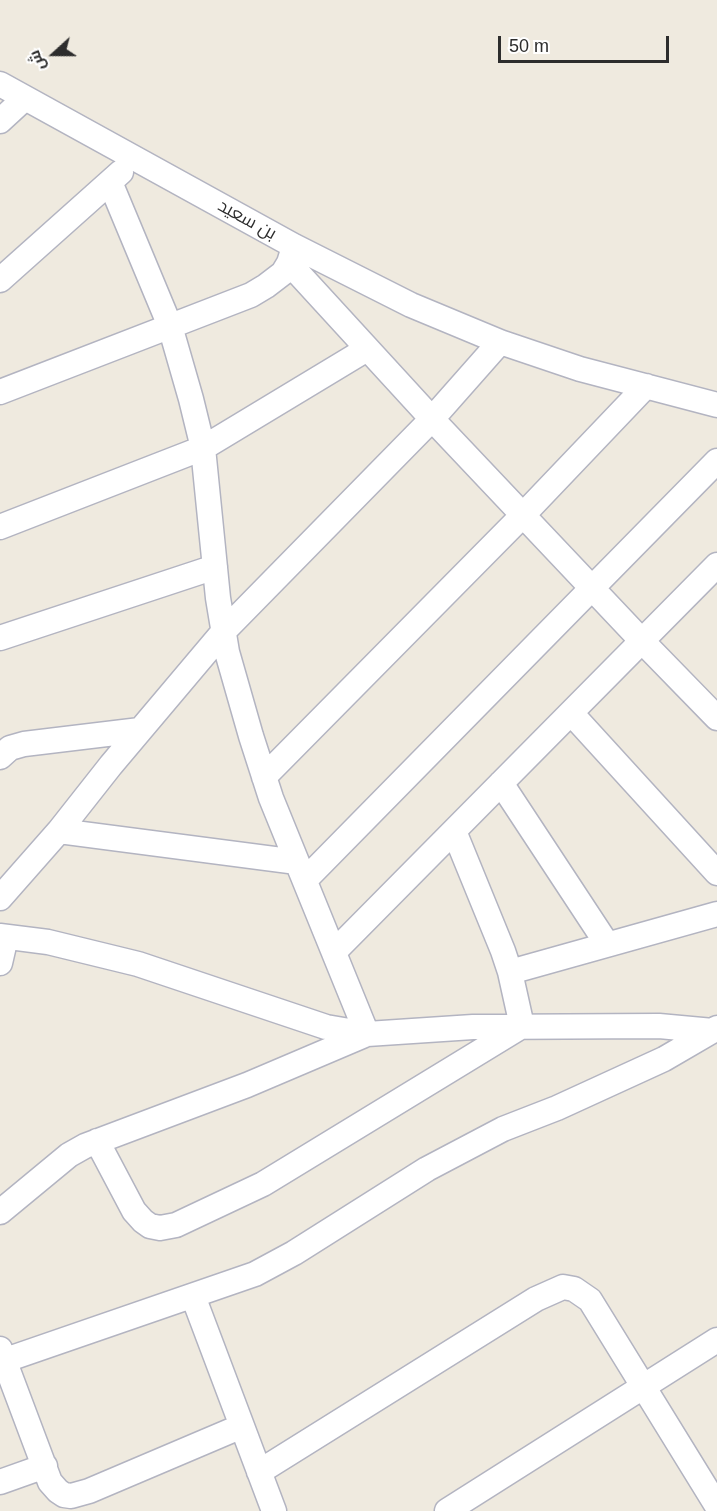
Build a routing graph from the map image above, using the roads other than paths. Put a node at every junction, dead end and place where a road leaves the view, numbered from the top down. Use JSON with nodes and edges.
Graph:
{"nodes":[{"id":1,"x":0,"y":84,"type":"edge"},
{"id":2,"x":25,"y":98,"type":"junction"},
{"id":3,"x":0,"y":121,"type":"edge"},
{"id":4,"x":136,"y":159,"type":"junction"},
{"id":5,"x":110,"y":182,"type":"junction"},
{"id":6,"x":291,"y":254,"type":"junction"},
{"id":7,"x":0,"y":280,"type":"edge"},
{"id":8,"x":170,"y":326,"type":"junction"},
{"id":9,"x":500,"y":342,"type":"junction"},
{"id":10,"x":367,"y":349,"type":"junction"},
{"id":11,"x":646,"y":386,"type":"junction"},
{"id":12,"x":0,"y":392,"type":"edge"},
{"id":13,"x":717,"y":405,"type":"edge"},
{"id":14,"x":432,"y":419,"type":"junction"},
{"id":15,"x":203,"y":448,"type":"junction"},
{"id":16,"x":717,"y":461,"type":"edge"},
{"id":17,"x":524,"y":515,"type":"junction"},
{"id":18,"x":0,"y":527,"type":"edge"},
{"id":19,"x":717,"y":565,"type":"edge"},
{"id":20,"x":215,"y":567,"type":"junction"},
{"id":21,"x":593,"y":589,"type":"junction"},
{"id":22,"x":224,"y":631,"type":"junction"},
{"id":23,"x":0,"y":638,"type":"edge"},
{"id":24,"x":642,"y":642,"type":"junction"},
{"id":25,"x":571,"y":713,"type":"junction"},
{"id":26,"x":717,"y":718,"type":"edge"},
{"id":27,"x":140,"y":730,"type":"junction"},
{"id":28,"x":0,"y":757,"type":"edge"},
{"id":29,"x":264,"y":777,"type":"junction"},
{"id":30,"x":501,"y":783,"type":"junction"},
{"id":31,"x":59,"y":831,"type":"junction"},
{"id":32,"x":454,"y":831,"type":"junction"},
{"id":33,"x":301,"y":871,"type":"junction"},
{"id":34,"x":717,"y":873,"type":"edge"},
{"id":35,"x":0,"y":898,"type":"edge"},
{"id":36,"x":717,"y":914,"type":"edge"},
{"id":37,"x":3,"y":937,"type":"edge"},
{"id":38,"x":607,"y":944,"type":"junction"},
{"id":39,"x":334,"y":952,"type":"junction"},
{"id":40,"x":0,"y":963,"type":"edge"},
{"id":41,"x":510,"y":972,"type":"junction"},
{"id":42,"x":522,"y":1026,"type":"junction"},
{"id":43,"x":715,"y":1029,"type":"edge"},
{"id":44,"x":367,"y":1034,"type":"junction"},
{"id":45,"x":97,"y":1141,"type":"junction"},
{"id":46,"x":0,"y":1212,"type":"edge"},
{"id":47,"x":193,"y":1296,"type":"junction"},
{"id":48,"x":717,"y":1340,"type":"edge"},
{"id":49,"x":2,"y":1358,"type":"edge"},
{"id":50,"x":644,"y":1387,"type":"junction"},
{"id":51,"x":242,"y":1426,"type":"junction"},
{"id":52,"x":45,"y":1466,"type":"junction"},
{"id":53,"x":259,"y":1472,"type":"junction"},
{"id":54,"x":0,"y":1482,"type":"edge"},
{"id":55,"x":714,"y":1496,"type":"edge"},
{"id":56,"x":274,"y":1511,"type":"edge"},
{"id":57,"x":447,"y":1511,"type":"edge"}],
"edges":[{"from":1,"to":2,"type":"street","name":"بن سعيد"},
{"from":2,"to":3,"type":"street"},
{"from":2,"to":4,"type":"street","name":"بن سعيد"},
{"from":4,"to":5,"type":"street"},
{"from":4,"to":6,"type":"street","name":"بن سعيد"},
{"from":5,"to":7,"type":"street"},
{"from":5,"to":8,"type":"street"},
{"from":6,"to":8,"type":"street","name":"بن سعيد"},
{"from":6,"to":9,"type":"street"},
{"from":6,"to":10,"type":"street"},
{"from":8,"to":12,"type":"street","name":"بن سعيد"},
{"from":8,"to":15,"type":"street"},
{"from":9,"to":11,"type":"street"},
{"from":9,"to":14,"type":"street"},
{"from":10,"to":14,"type":"street"},
{"from":10,"to":15,"type":"street"},
{"from":11,"to":13,"type":"street"},
{"from":11,"to":17,"type":"street"},
{"from":14,"to":17,"type":"street"},
{"from":14,"to":22,"type":"street"},
{"from":15,"to":18,"type":"street"},
{"from":15,"to":20,"type":"street"},
{"from":16,"to":21,"type":"street"},
{"from":17,"to":21,"type":"street"},
{"from":17,"to":29,"type":"street"},
{"from":19,"to":24,"type":"street"},
{"from":20,"to":22,"type":"street"},
{"from":20,"to":23,"type":"street"},
{"from":21,"to":24,"type":"street"},
{"from":21,"to":33,"type":"street"},
{"from":22,"to":27,"type":"street"},
{"from":22,"to":29,"type":"street"},
{"from":24,"to":25,"type":"street"},
{"from":24,"to":26,"type":"street"},
{"from":25,"to":30,"type":"street"},
{"from":25,"to":34,"type":"street"},
{"from":27,"to":28,"type":"street"},
{"from":27,"to":31,"type":"street"},
{"from":29,"to":33,"type":"street"},
{"from":30,"to":32,"type":"street"},
{"from":30,"to":38,"type":"street"},
{"from":31,"to":33,"type":"street"},
{"from":31,"to":35,"type":"street"},
{"from":32,"to":39,"type":"street"},
{"from":32,"to":41,"type":"street"},
{"from":33,"to":39,"type":"street"},
{"from":36,"to":38,"type":"street"},
{"from":37,"to":40,"type":"street"},
{"from":37,"to":44,"type":"street"},
{"from":38,"to":41,"type":"street"},
{"from":39,"to":44,"type":"street"},
{"from":41,"to":42,"type":"street"},
{"from":42,"to":43,"type":"street"},
{"from":42,"to":44,"type":"street"},
{"from":42,"to":45,"type":"street"},
{"from":43,"to":47,"type":"street"},
{"from":44,"to":45,"type":"street"},
{"from":45,"to":46,"type":"street"},
{"from":47,"to":49,"type":"street"},
{"from":47,"to":51,"type":"street"},
{"from":48,"to":50,"type":"street"},
{"from":49,"to":52,"type":"street"},
{"from":50,"to":53,"type":"street"},
{"from":50,"to":55,"type":"street"},
{"from":50,"to":57,"type":"street"},
{"from":51,"to":52,"type":"street"},
{"from":51,"to":53,"type":"street"},
{"from":52,"to":54,"type":"street"},
{"from":53,"to":56,"type":"street"}]}
